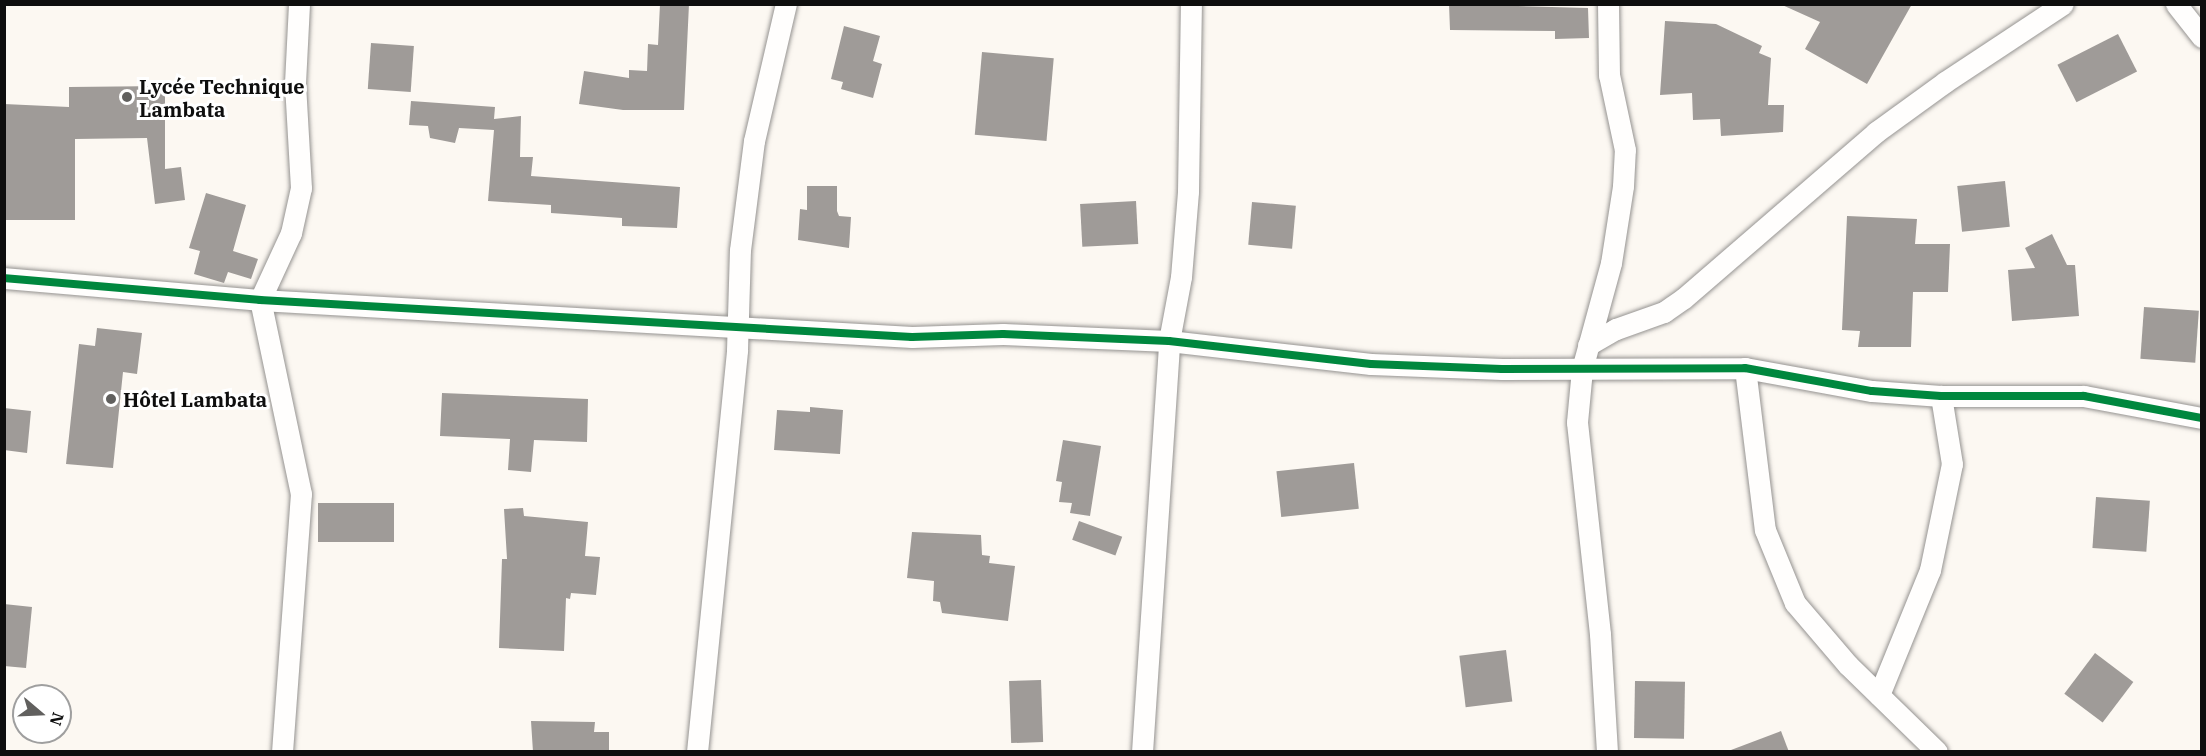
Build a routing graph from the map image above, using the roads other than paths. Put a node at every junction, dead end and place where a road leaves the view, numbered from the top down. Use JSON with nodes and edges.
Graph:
{"nodes":[{"id":1,"x":299,"y":4,"type":"edge"},
{"id":2,"x":786,"y":4,"type":"edge"},
{"id":3,"x":1191,"y":4,"type":"edge"},
{"id":4,"x":1608,"y":4,"type":"edge"},
{"id":5,"x":2063,"y":4,"type":"edge"},
{"id":6,"x":2176,"y":4,"type":"edge"},
{"id":7,"x":2202,"y":37,"type":"edge"},
{"id":8,"x":4,"y":278,"type":"edge"},
{"id":9,"x":260,"y":300,"type":"junction"},
{"id":10,"x":738,"y":327,"type":"junction"},
{"id":11,"x":1169,"y":341,"type":"junction"},
{"id":12,"x":1587,"y":345,"type":"junction"},
{"id":13,"x":1745,"y":368,"type":"junction"},
{"id":14,"x":1582,"y":369,"type":"junction"},
{"id":15,"x":1941,"y":396,"type":"junction"},
{"id":16,"x":2202,"y":418,"type":"edge"},
{"id":17,"x":1879,"y":695,"type":"junction"},
{"id":18,"x":282,"y":752,"type":"edge"},
{"id":19,"x":697,"y":752,"type":"edge"},
{"id":20,"x":1142,"y":752,"type":"edge"},
{"id":21,"x":1607,"y":752,"type":"edge"},
{"id":22,"x":1937,"y":752,"type":"edge"}],
"edges":[{"from":1,"to":9,"type":"street"},
{"from":2,"to":10,"type":"street"},
{"from":3,"to":11,"type":"street"},
{"from":4,"to":12,"type":"street"},
{"from":5,"to":12,"type":"street"},
{"from":6,"to":7,"type":"street"},
{"from":8,"to":9,"type":"street"},
{"from":9,"to":10,"type":"street"},
{"from":9,"to":18,"type":"street"},
{"from":10,"to":11,"type":"street"},
{"from":10,"to":19,"type":"street"},
{"from":11,"to":14,"type":"street"},
{"from":11,"to":20,"type":"street"},
{"from":12,"to":14,"type":"street"},
{"from":13,"to":14,"type":"street"},
{"from":13,"to":15,"type":"street"},
{"from":13,"to":17,"type":"street"},
{"from":14,"to":21,"type":"street"},
{"from":15,"to":16,"type":"street"},
{"from":15,"to":17,"type":"street"},
{"from":17,"to":22,"type":"street"}]}
